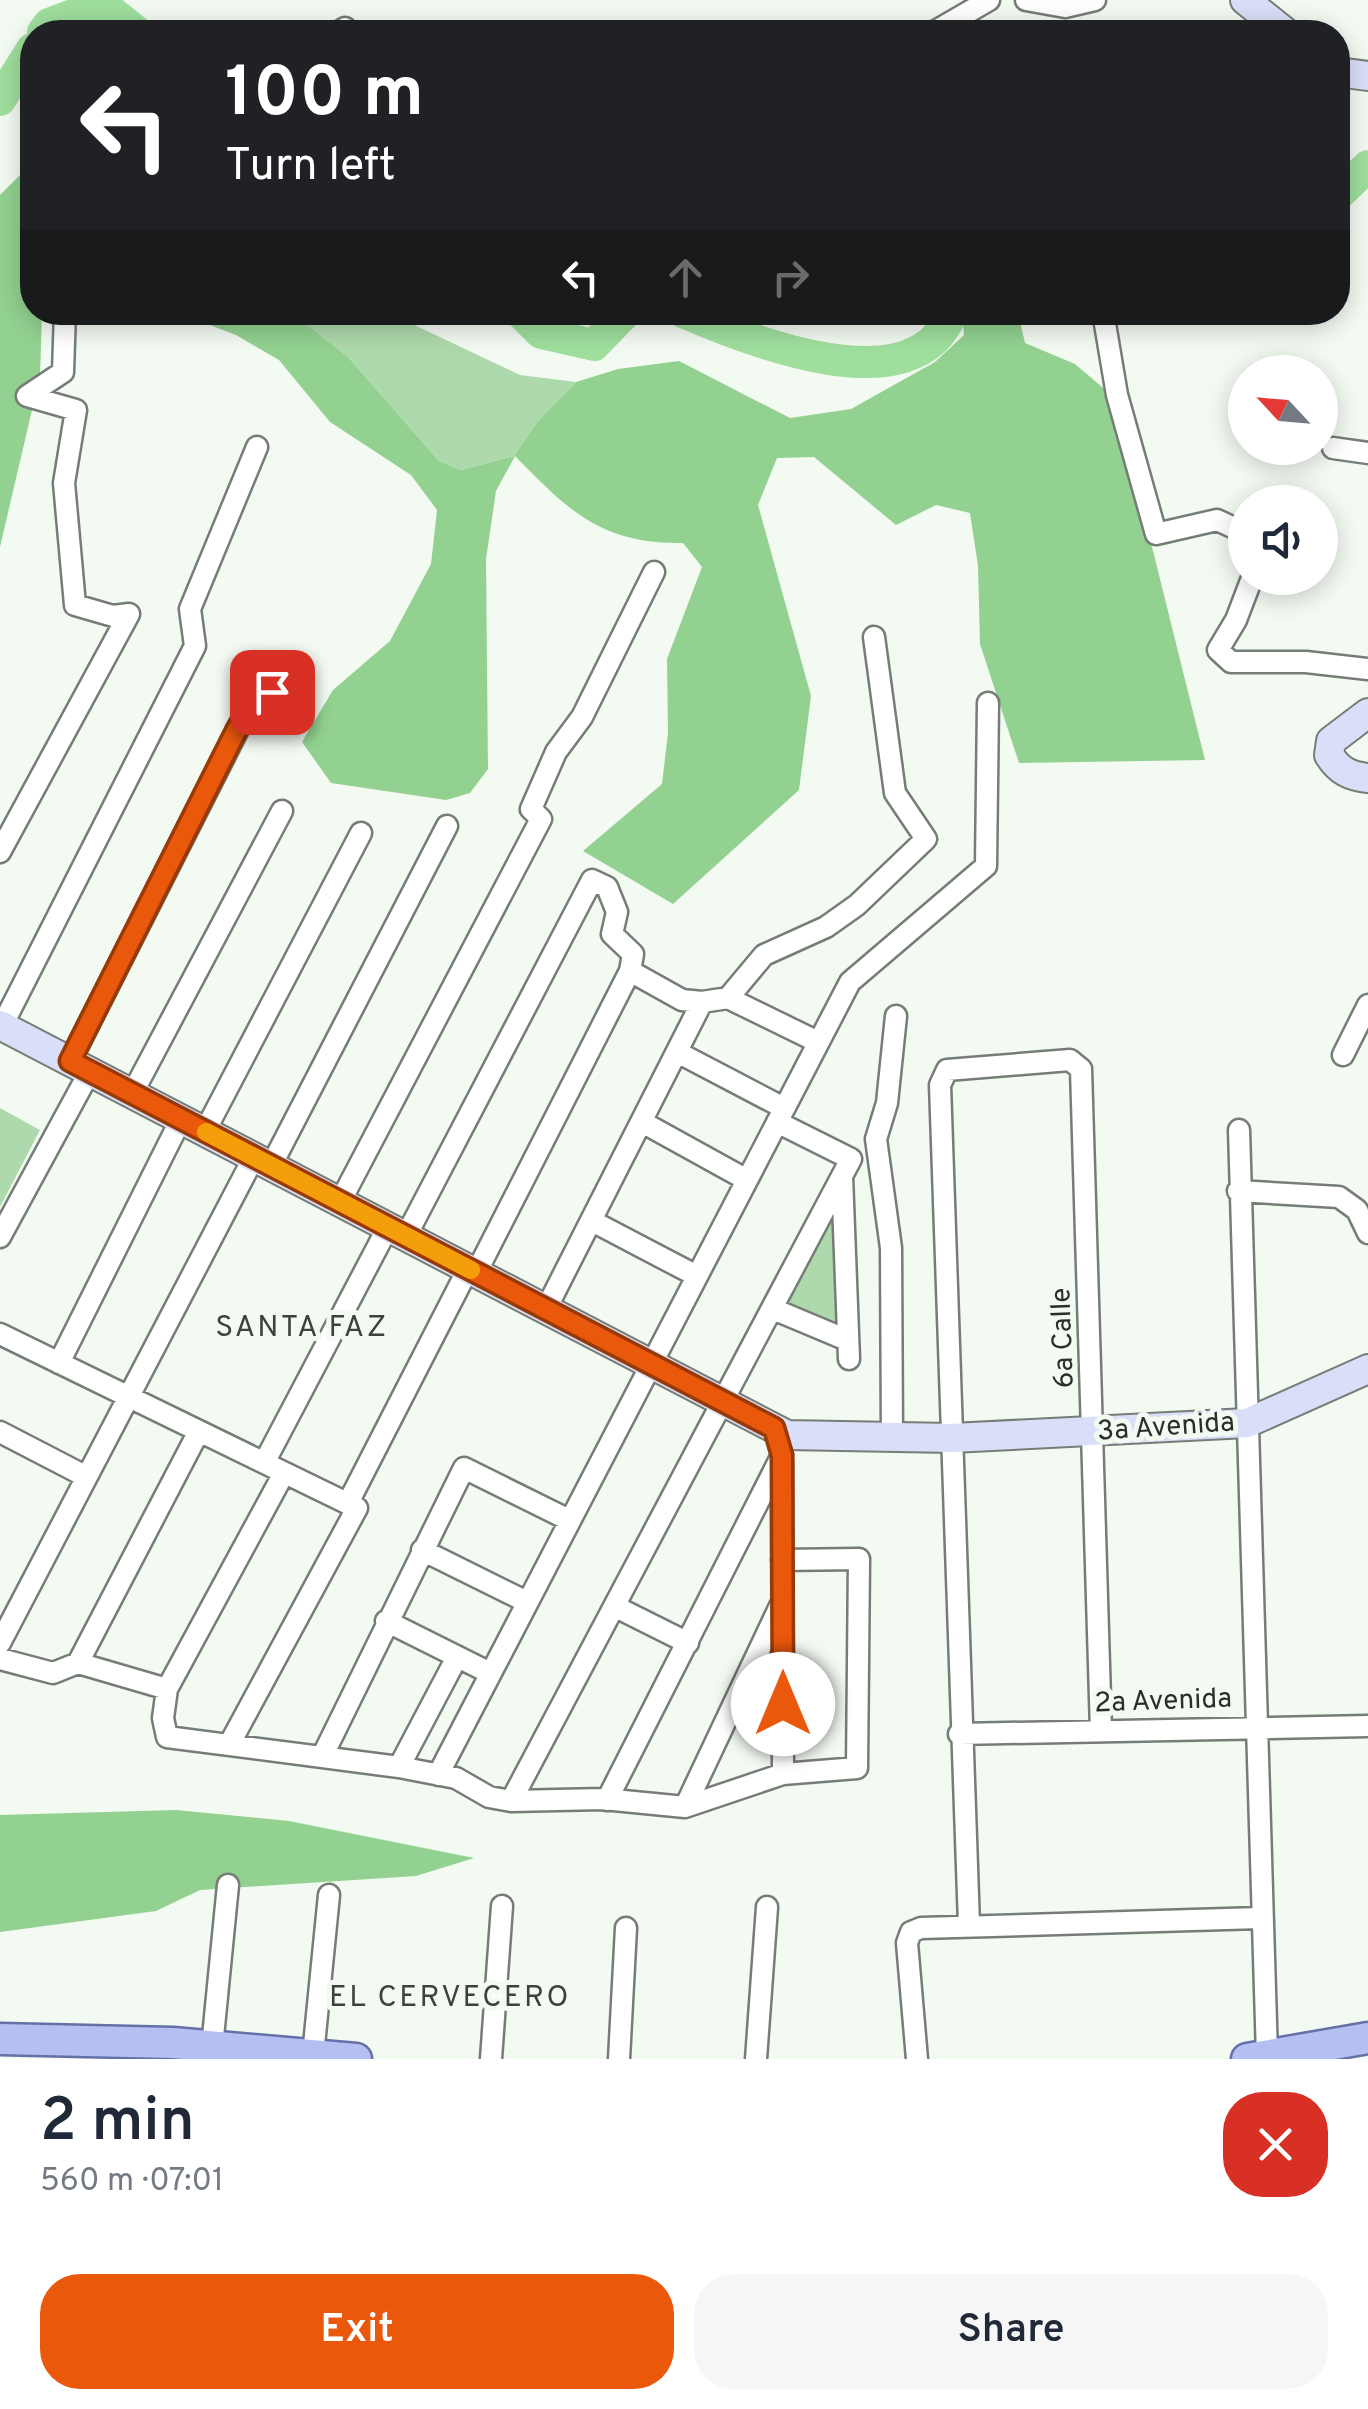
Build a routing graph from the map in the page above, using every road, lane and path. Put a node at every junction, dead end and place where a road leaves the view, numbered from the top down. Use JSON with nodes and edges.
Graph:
{"nodes":[{"id":1,"x":989,"y":0,"type":"edge"},
{"id":2,"x":1026,"y":0,"type":"edge"},
{"id":3,"x":1094,"y":0,"type":"edge"},
{"id":4,"x":1244,"y":0,"type":"edge"},
{"id":5,"x":955,"y":20,"type":"edge"},
{"id":6,"x":1270,"y":20,"type":"edge"},
{"id":7,"x":65,"y":325,"type":"edge"},
{"id":8,"x":1105,"y":325,"type":"edge"},
{"id":9,"x":257,"y":447,"type":"dead end"},
{"id":10,"x":1338,"y":449,"type":"edge"},
{"id":11,"x":1368,"y":454,"type":"edge"},
{"id":12,"x":1228,"y":527,"type":"edge"},
{"id":13,"x":654,"y":572,"type":"dead end"},
{"id":14,"x":1246,"y":595,"type":"edge"},
{"id":15,"x":874,"y":637,"type":"dead end"},
{"id":16,"x":1368,"y":669,"type":"edge"},
{"id":17,"x":296,"y":675,"type":"dead end"},
{"id":18,"x":988,"y":703,"type":"dead end"},
{"id":19,"x":1368,"y":713,"type":"edge"},
{"id":20,"x":1368,"y":778,"type":"edge"},
{"id":21,"x":282,"y":812,"type":"dead end"},
{"id":22,"x":447,"y":826,"type":"dead end"},
{"id":23,"x":361,"y":834,"type":"dead end"},
{"id":24,"x":0,"y":852,"type":"edge"},
{"id":25,"x":630,"y":971,"type":"junction"},
{"id":26,"x":728,"y":998,"type":"junction"},
{"id":27,"x":702,"y":1002,"type":"junction"},
{"id":28,"x":1368,"y":1005,"type":"edge"},
{"id":29,"x":896,"y":1016,"type":"dead end"},
{"id":30,"x":1,"y":1025,"type":"edge"},
{"id":31,"x":818,"y":1042,"type":"junction"},
{"id":32,"x":677,"y":1052,"type":"junction"},
{"id":33,"x":1343,"y":1055,"type":"dead end"},
{"id":34,"x":80,"y":1066,"type":"junction"},
{"id":35,"x":132,"y":1094,"type":"junction"},
{"id":36,"x":780,"y":1115,"type":"junction"},
{"id":37,"x":642,"y":1122,"type":"junction"},
{"id":38,"x":193,"y":1125,"type":"junction"},
{"id":39,"x":1239,"y":1130,"type":"dead end"},
{"id":40,"x":263,"y":1162,"type":"junction"},
{"id":41,"x":842,"y":1172,"type":"junction"},
{"id":42,"x":747,"y":1180,"type":"junction"},
{"id":43,"x":1238,"y":1192,"type":"junction"},
{"id":44,"x":340,"y":1202,"type":"junction"},
{"id":45,"x":592,"y":1221,"type":"junction"},
{"id":46,"x":397,"y":1232,"type":"junction"},
{"id":47,"x":1368,"y":1233,"type":"edge"},
{"id":48,"x":0,"y":1237,"type":"edge"},
{"id":49,"x":472,"y":1271,"type":"junction"},
{"id":50,"x":697,"y":1276,"type":"junction"},
{"id":51,"x":546,"y":1309,"type":"junction"},
{"id":52,"x":773,"y":1309,"type":"junction"},
{"id":53,"x":0,"y":1334,"type":"edge"},
{"id":54,"x":59,"y":1363,"type":"junction"},
{"id":55,"x":651,"y":1364,"type":"junction"},
{"id":56,"x":1368,"y":1369,"type":"edge"},
{"id":57,"x":130,"y":1398,"type":"junction"},
{"id":58,"x":724,"y":1402,"type":"junction"},
{"id":59,"x":1247,"y":1422,"type":"junction"},
{"id":60,"x":0,"y":1432,"type":"edge"},
{"id":61,"x":199,"y":1432,"type":"junction"},
{"id":62,"x":1095,"y":1433,"type":"junction"},
{"id":63,"x":952,"y":1438,"type":"junction"},
{"id":64,"x":892,"y":1439,"type":"junction"},
{"id":65,"x":778,"y":1442,"type":"junction"},
{"id":66,"x":264,"y":1463,"type":"junction"},
{"id":67,"x":284,"y":1473,"type":"junction"},
{"id":68,"x":85,"y":1476,"type":"junction"},
{"id":69,"x":348,"y":1503,"type":"junction"},
{"id":70,"x":569,"y":1520,"type":"junction"},
{"id":71,"x":422,"y":1550,"type":"junction"},
{"id":72,"x":782,"y":1560,"type":"junction"},
{"id":73,"x":783,"y":1600,"type":"junction"},
{"id":74,"x":527,"y":1602,"type":"junction"},
{"id":75,"x":616,"y":1607,"type":"junction"},
{"id":76,"x":386,"y":1621,"type":"junction"},
{"id":77,"x":0,"y":1642,"type":"edge"},
{"id":78,"x":688,"y":1642,"type":"junction"},
{"id":79,"x":458,"y":1657,"type":"junction"},
{"id":80,"x":0,"y":1659,"type":"edge"},
{"id":81,"x":78,"y":1663,"type":"junction"},
{"id":82,"x":490,"y":1674,"type":"junction"},
{"id":83,"x":168,"y":1689,"type":"junction"},
{"id":84,"x":1368,"y":1726,"type":"edge"},
{"id":85,"x":1256,"y":1727,"type":"junction"},
{"id":86,"x":1101,"y":1732,"type":"junction"},
{"id":87,"x":959,"y":1734,"type":"junction"},
{"id":88,"x":229,"y":1745,"type":"junction"},
{"id":89,"x":322,"y":1756,"type":"junction"},
{"id":90,"x":399,"y":1767,"type":"junction"},
{"id":91,"x":438,"y":1774,"type":"junction"},
{"id":92,"x":782,"y":1774,"type":"junction"},
{"id":93,"x":606,"y":1800,"type":"junction"},
{"id":94,"x":511,"y":1801,"type":"junction"},
{"id":95,"x":685,"y":1807,"type":"junction"},
{"id":96,"x":228,"y":1885,"type":"dead end"},
{"id":97,"x":328,"y":1895,"type":"dead end"},
{"id":98,"x":502,"y":1906,"type":"dead end"},
{"id":99,"x":767,"y":1906,"type":"dead end"},
{"id":100,"x":1260,"y":1918,"type":"junction"},
{"id":101,"x":969,"y":1925,"type":"junction"},
{"id":102,"x":626,"y":1928,"type":"dead end"},
{"id":103,"x":0,"y":2038,"type":"edge"},
{"id":104,"x":1368,"y":2038,"type":"edge"},
{"id":105,"x":173,"y":2043,"type":"junction"},
{"id":106,"x":212,"y":2048,"type":"junction"},
{"id":107,"x":1330,"y":2052,"type":"edge"},
{"id":108,"x":313,"y":2055,"type":"junction"},
{"id":109,"x":1256,"y":2058,"type":"edge"},
{"id":110,"x":118,"y":2059,"type":"edge"},
{"id":111,"x":356,"y":2059,"type":"edge"},
{"id":112,"x":491,"y":2059,"type":"edge"},
{"id":113,"x":619,"y":2059,"type":"edge"},
{"id":114,"x":756,"y":2059,"type":"edge"},
{"id":115,"x":917,"y":2059,"type":"edge"}],
"edges":[{"from":1,"to":5,"type":"street"},
{"from":2,"to":3,"type":"street"},
{"from":4,"to":6,"type":"street"},
{"from":7,"to":24,"type":"street"},
{"from":8,"to":12,"type":"street"},
{"from":9,"to":30,"type":"street"},
{"from":10,"to":11,"type":"street"},
{"from":13,"to":44,"type":"street"},
{"from":14,"to":16,"type":"street"},
{"from":15,"to":26,"type":"street"},
{"from":17,"to":34,"type":"street"},
{"from":18,"to":31,"type":"street"},
{"from":19,"to":20,"type":"street"},
{"from":21,"to":35,"type":"street"},
{"from":22,"to":40,"type":"street"},
{"from":23,"to":38,"type":"street"},
{"from":25,"to":27,"type":"street"},
{"from":25,"to":46,"type":"street"},
{"from":25,"to":49,"type":"street"},
{"from":26,"to":27,"type":"street"},
{"from":26,"to":31,"type":"street"},
{"from":27,"to":32,"type":"street"},
{"from":28,"to":33,"type":"street"},
{"from":29,"to":64,"type":"street"},
{"from":30,"to":34,"type":"street","name":"3a Avenida"},
{"from":31,"to":36,"type":"street"},
{"from":32,"to":36,"type":"street"},
{"from":32,"to":37,"type":"street"},
{"from":34,"to":35,"type":"street","name":"3a Avenida"},
{"from":34,"to":48,"type":"street"},
{"from":35,"to":38,"type":"street","name":"3a Avenida"},
{"from":36,"to":41,"type":"street"},
{"from":36,"to":42,"type":"street"},
{"from":37,"to":42,"type":"street"},
{"from":37,"to":45,"type":"street"},
{"from":38,"to":40,"type":"street","name":"3a Avenida"},
{"from":38,"to":54,"type":"street"},
{"from":39,"to":43,"type":"street"},
{"from":40,"to":44,"type":"street","name":"3a Avenida"},
{"from":40,"to":57,"type":"street"},
{"from":41,"to":52,"type":"street"},
{"from":41,"to":52,"type":"street"},
{"from":42,"to":50,"type":"street"},
{"from":43,"to":47,"type":"street"},
{"from":43,"to":59,"type":"street"},
{"from":44,"to":46,"type":"street","name":"3a Avenida"},
{"from":45,"to":50,"type":"street"},
{"from":45,"to":51,"type":"street"},
{"from":46,"to":49,"type":"street","name":"3a Avenida"},
{"from":46,"to":66,"type":"street"},
{"from":49,"to":51,"type":"street","name":"3a Avenida"},
{"from":49,"to":69,"type":"street"},
{"from":50,"to":55,"type":"street"},
{"from":51,"to":55,"type":"street","name":"3a Avenida"},
{"from":52,"to":58,"type":"street"},
{"from":53,"to":54,"type":"street"},
{"from":54,"to":57,"type":"street"},
{"from":55,"to":58,"type":"street","name":"3a Avenida"},
{"from":55,"to":70,"type":"street"},
{"from":56,"to":59,"type":"street","name":"3a Avenida"},
{"from":57,"to":61,"type":"street"},
{"from":57,"to":68,"type":"street"},
{"from":58,"to":65,"type":"street","name":"3a Avenida"},
{"from":58,"to":75,"type":"street"},
{"from":59,"to":62,"type":"street","name":"3a Avenida"},
{"from":59,"to":85,"type":"street"},
{"from":60,"to":68,"type":"street"},
{"from":61,"to":66,"type":"street"},
{"from":61,"to":81,"type":"street"},
{"from":62,"to":63,"type":"street","name":"3a Avenida"},
{"from":62,"to":63,"type":"street","name":"6a Calle"},
{"from":62,"to":86,"type":"street","name":"6a Calle"},
{"from":63,"to":64,"type":"street","name":"3a Avenida"},
{"from":63,"to":87,"type":"street"},
{"from":64,"to":65,"type":"street","name":"3a Avenida"},
{"from":65,"to":72,"type":"street"},
{"from":65,"to":78,"type":"street"},
{"from":66,"to":67,"type":"street"},
{"from":67,"to":69,"type":"street"},
{"from":67,"to":83,"type":"street"},
{"from":68,"to":77,"type":"street"},
{"from":69,"to":88,"type":"street"},
{"from":70,"to":71,"type":"street"},
{"from":70,"to":74,"type":"street"},
{"from":71,"to":74,"type":"street"},
{"from":71,"to":76,"type":"street"},
{"from":72,"to":73,"type":"street"},
{"from":72,"to":92,"type":"street"},
{"from":73,"to":92,"type":"street"},
{"from":73,"to":95,"type":"street"},
{"from":74,"to":82,"type":"street"},
{"from":75,"to":78,"type":"street"},
{"from":75,"to":94,"type":"street"},
{"from":76,"to":79,"type":"street"},
{"from":76,"to":89,"type":"street"},
{"from":78,"to":93,"type":"street"},
{"from":79,"to":82,"type":"street"},
{"from":79,"to":90,"type":"street"},
{"from":80,"to":81,"type":"street"},
{"from":81,"to":83,"type":"street"},
{"from":82,"to":91,"type":"street"},
{"from":83,"to":88,"type":"street"},
{"from":84,"to":85,"type":"street","name":"2a Avenida"},
{"from":85,"to":86,"type":"street","name":"2a Avenida"},
{"from":85,"to":100,"type":"street"},
{"from":86,"to":87,"type":"street","name":"2a Avenida"},
{"from":87,"to":101,"type":"street"},
{"from":88,"to":89,"type":"street"},
{"from":89,"to":90,"type":"street"},
{"from":90,"to":91,"type":"street"},
{"from":91,"to":94,"type":"street"},
{"from":92,"to":95,"type":"street"},
{"from":93,"to":94,"type":"street"},
{"from":93,"to":95,"type":"street"},
{"from":96,"to":106,"type":"street"},
{"from":97,"to":108,"type":"street"},
{"from":98,"to":112,"type":"street"},
{"from":99,"to":114,"type":"street"},
{"from":100,"to":101,"type":"street"},
{"from":100,"to":109,"type":"street"},
{"from":101,"to":115,"type":"street"},
{"from":102,"to":113,"type":"street"},
{"from":103,"to":105,"type":"main road"},
{"from":104,"to":107,"type":"main road"},
{"from":105,"to":106,"type":"main road"},
{"from":105,"to":110,"type":"street"},
{"from":106,"to":108,"type":"main road"},
{"from":107,"to":109,"type":"main road"},
{"from":108,"to":111,"type":"main road"}]}
